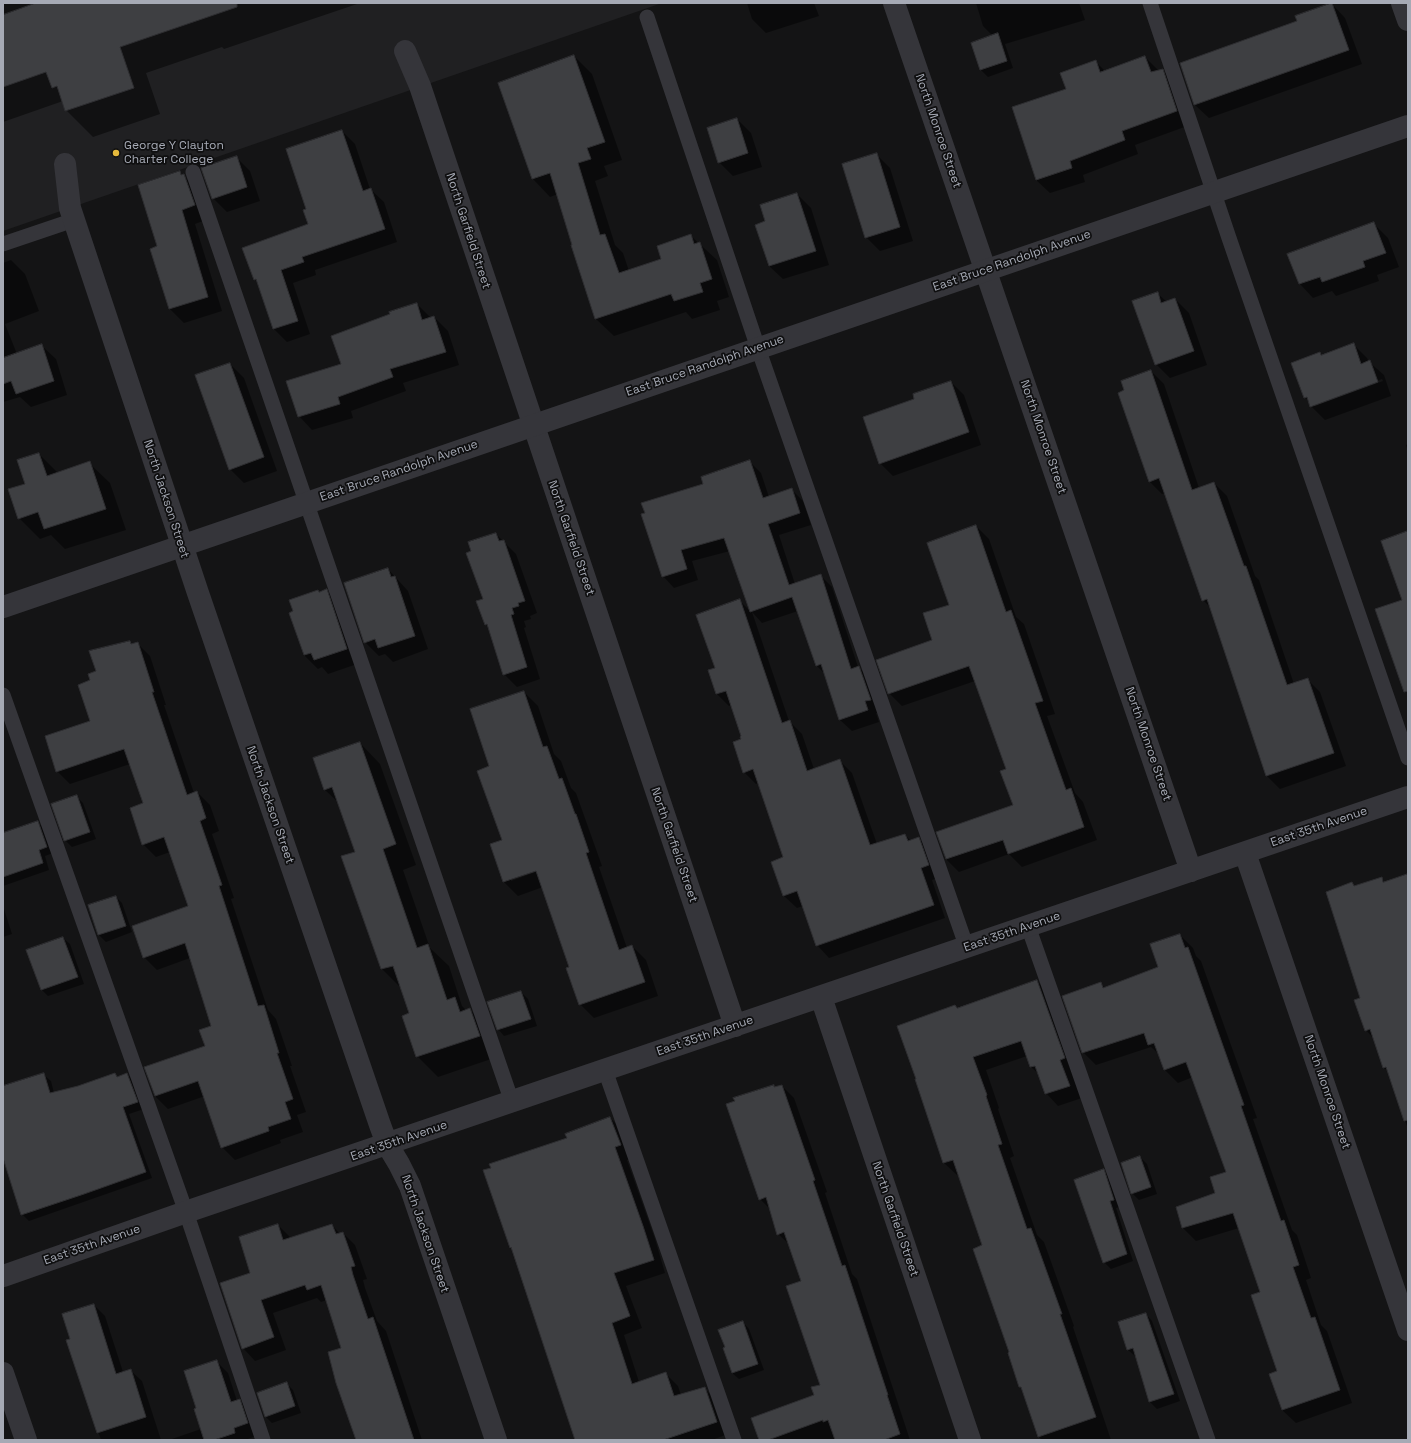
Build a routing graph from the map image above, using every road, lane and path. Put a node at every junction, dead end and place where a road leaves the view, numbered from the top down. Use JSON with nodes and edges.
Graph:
{"nodes":[{"id":1,"x":894,"y":3,"type":"edge"},
{"id":2,"x":1150,"y":3,"type":"edge"},
{"id":3,"x":1402,"y":3,"type":"edge"},
{"id":4,"x":647,"y":17,"type":"dead end"},
{"id":5,"x":1408,"y":20,"type":"edge"},
{"id":6,"x":405,"y":51,"type":"dead end"},
{"id":7,"x":1408,"y":126,"type":"edge"},
{"id":8,"x":65,"y":164,"type":"dead end"},
{"id":9,"x":193,"y":172,"type":"dead end"},
{"id":10,"x":1213,"y":192,"type":"junction"},
{"id":11,"x":74,"y":220,"type":"junction"},
{"id":12,"x":3,"y":244,"type":"edge"},
{"id":13,"x":986,"y":270,"type":"junction"},
{"id":14,"x":758,"y":348,"type":"junction"},
{"id":15,"x":533,"y":425,"type":"junction"},
{"id":16,"x":306,"y":504,"type":"junction"},
{"id":17,"x":182,"y":546,"type":"junction"},
{"id":18,"x":3,"y":607,"type":"edge"},
{"id":19,"x":3,"y":695,"type":"edge"},
{"id":20,"x":1408,"y":758,"type":"edge"},
{"id":21,"x":1408,"y":797,"type":"edge"},
{"id":22,"x":1245,"y":853,"type":"junction"},
{"id":23,"x":1191,"y":871,"type":"junction"},
{"id":24,"x":1028,"y":926,"type":"junction"},
{"id":25,"x":966,"y":948,"type":"junction"},
{"id":26,"x":821,"y":997,"type":"junction"},
{"id":27,"x":735,"y":1026,"type":"junction"},
{"id":28,"x":605,"y":1070,"type":"junction"},
{"id":29,"x":512,"y":1102,"type":"junction"},
{"id":30,"x":387,"y":1144,"type":"junction"},
{"id":31,"x":186,"y":1212,"type":"junction"},
{"id":32,"x":3,"y":1276,"type":"edge"},
{"id":33,"x":1408,"y":1330,"type":"edge"},
{"id":34,"x":3,"y":1372,"type":"edge"},
{"id":35,"x":26,"y":1440,"type":"edge"},
{"id":36,"x":264,"y":1440,"type":"edge"},
{"id":37,"x":496,"y":1440,"type":"edge"},
{"id":38,"x":734,"y":1440,"type":"edge"},
{"id":39,"x":970,"y":1440,"type":"edge"},
{"id":40,"x":1208,"y":1440,"type":"edge"}],
"edges":[{"from":1,"to":13,"type":"street","name":"North Monroe Street"},
{"from":2,"to":10,"type":"lane"},
{"from":3,"to":5,"type":"street"},
{"from":4,"to":14,"type":"lane"},
{"from":6,"to":15,"type":"street","name":"North Garfield Street"},
{"from":7,"to":10,"type":"street","name":"East Bruce Randolph Avenue"},
{"from":8,"to":11,"type":"street","name":"North Jackson Street"},
{"from":9,"to":16,"type":"lane"},
{"from":10,"to":13,"type":"street","name":"East Bruce Randolph Avenue"},
{"from":10,"to":20,"type":"lane"},
{"from":11,"to":12,"type":"lane"},
{"from":11,"to":17,"type":"street","name":"North Jackson Street"},
{"from":13,"to":14,"type":"street","name":"East Bruce Randolph Avenue"},
{"from":13,"to":23,"type":"street","name":"North Monroe Street"},
{"from":14,"to":15,"type":"street","name":"East Bruce Randolph Avenue"},
{"from":14,"to":25,"type":"lane"},
{"from":15,"to":16,"type":"street","name":"East Bruce Randolph Avenue"},
{"from":15,"to":27,"type":"street","name":"North Garfield Street"},
{"from":16,"to":17,"type":"street","name":"East Bruce Randolph Avenue"},
{"from":16,"to":29,"type":"lane"},
{"from":17,"to":18,"type":"street","name":"East Bruce Randolph Avenue"},
{"from":17,"to":30,"type":"street","name":"North Jackson Street"},
{"from":19,"to":31,"type":"lane"},
{"from":21,"to":22,"type":"street","name":"East 35th Avenue"},
{"from":22,"to":23,"type":"street","name":"East 35th Avenue"},
{"from":22,"to":33,"type":"street","name":"North Monroe Street"},
{"from":23,"to":24,"type":"street","name":"East 35th Avenue"},
{"from":24,"to":25,"type":"street","name":"East 35th Avenue"},
{"from":24,"to":40,"type":"lane"},
{"from":25,"to":26,"type":"street","name":"East 35th Avenue"},
{"from":26,"to":27,"type":"street","name":"East 35th Avenue"},
{"from":26,"to":39,"type":"street","name":"North Garfield Street"},
{"from":27,"to":28,"type":"street","name":"East 35th Avenue"},
{"from":28,"to":29,"type":"street","name":"East 35th Avenue"},
{"from":28,"to":38,"type":"lane"},
{"from":29,"to":30,"type":"street","name":"East 35th Avenue"},
{"from":30,"to":31,"type":"street","name":"East 35th Avenue"},
{"from":30,"to":37,"type":"street","name":"North Jackson Street"},
{"from":31,"to":32,"type":"street","name":"East 35th Avenue"},
{"from":31,"to":36,"type":"lane"},
{"from":34,"to":35,"type":"street"}]}
